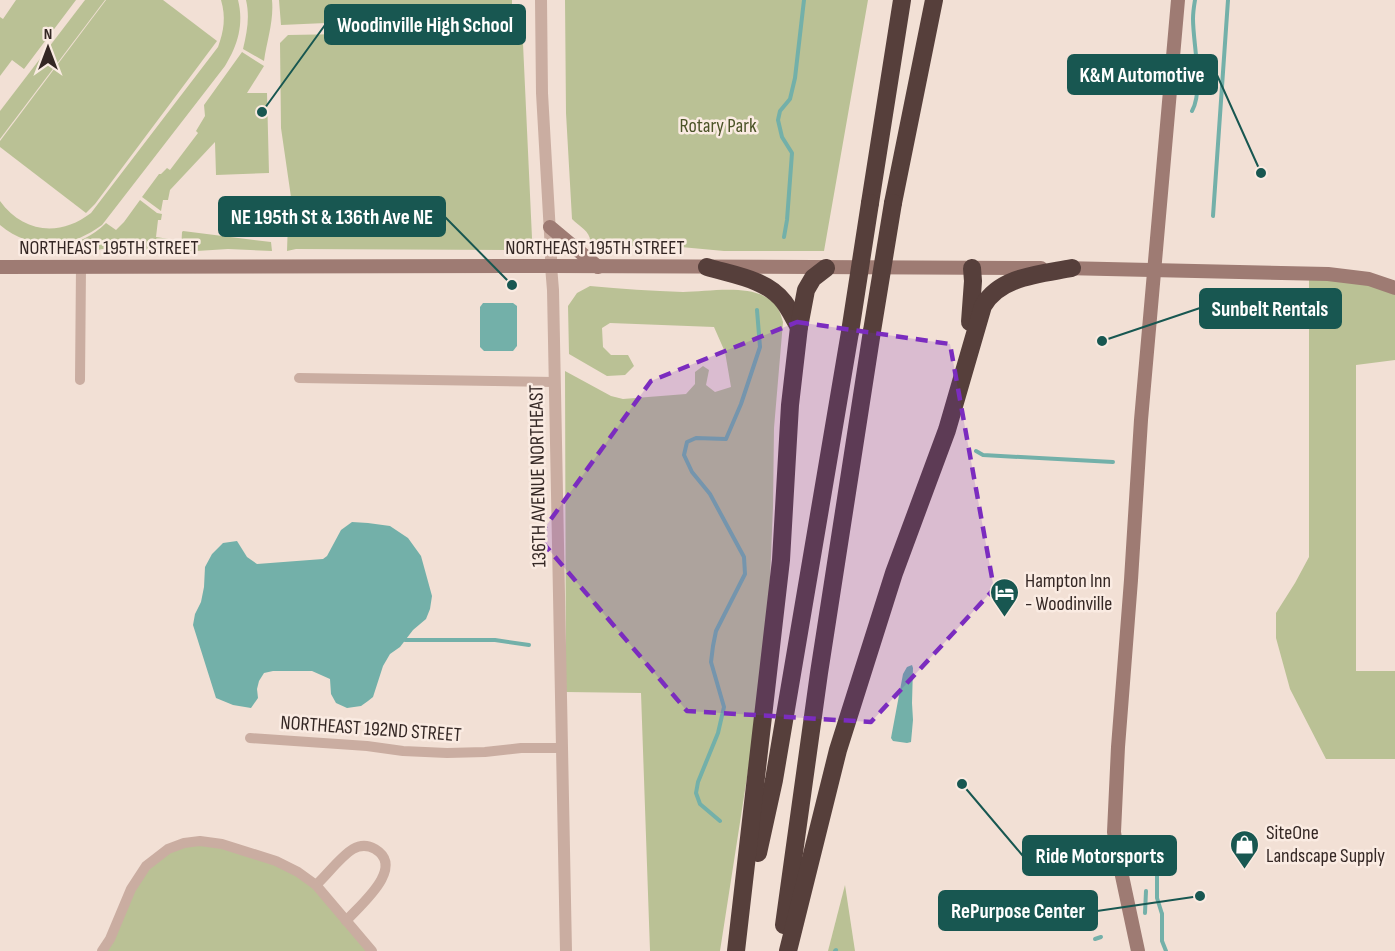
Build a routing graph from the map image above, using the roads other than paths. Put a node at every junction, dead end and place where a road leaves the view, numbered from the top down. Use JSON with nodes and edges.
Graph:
{"nodes":[{"id":1,"x":540,"y":0,"type":"edge"},
{"id":2,"x":902,"y":0,"type":"edge"},
{"id":3,"x":934,"y":0,"type":"edge"},
{"id":4,"x":1178,"y":0,"type":"edge"},
{"id":5,"x":549,"y":227,"type":"junction"},
{"id":6,"x":550,"y":266,"type":"junction"},
{"id":7,"x":0,"y":267,"type":"edge"},
{"id":8,"x":81,"y":267,"type":"junction"},
{"id":9,"x":598,"y":267,"type":"junction"},
{"id":10,"x":707,"y":267,"type":"junction"},
{"id":11,"x":826,"y":268,"type":"junction"},
{"id":12,"x":972,"y":268,"type":"junction"},
{"id":13,"x":1072,"y":268,"type":"junction"},
{"id":14,"x":1154,"y":270,"type":"junction"},
{"id":15,"x":1395,"y":288,"type":"edge"},
{"id":16,"x":799,"y":327,"type":"junction"},
{"id":17,"x":298,"y":378,"type":"dead end"},
{"id":18,"x":962,"y":378,"type":"junction"},
{"id":19,"x":80,"y":380,"type":"dead end"},
{"id":20,"x":554,"y":382,"type":"junction"},
{"id":21,"x":250,"y":738,"type":"dead end"},
{"id":22,"x":562,"y":748,"type":"junction"},
{"id":23,"x":316,"y":885,"type":"junction"},
{"id":24,"x":346,"y":921,"type":"junction"},
{"id":25,"x":102,"y":951,"type":"edge"},
{"id":26,"x":372,"y":951,"type":"edge"},
{"id":27,"x":566,"y":951,"type":"edge"},
{"id":28,"x":737,"y":951,"type":"edge"},
{"id":29,"x":780,"y":951,"type":"edge"},
{"id":30,"x":788,"y":951,"type":"edge"},
{"id":31,"x":1138,"y":951,"type":"edge"}],
"edges":[{"from":1,"to":5,"type":"street","name":"136TH AVENUE NORTHEAST"},
{"from":2,"to":28,"type":"highway","bridge":true},
{"from":3,"to":29,"type":"highway","bridge":true},
{"from":4,"to":14,"type":"main road"},
{"from":5,"to":6,"type":"street","name":"136TH AVENUE NORTHEAST"},
{"from":5,"to":9,"type":"main road"},
{"from":6,"to":8,"type":"main road","name":"NORTHEAST 195TH STREET"},
{"from":6,"to":9,"type":"main road","name":"NORTHEAST 195TH STREET"},
{"from":6,"to":20,"type":"street","name":"136TH AVENUE NORTHEAST"},
{"from":7,"to":8,"type":"main road","name":"NORTHEAST 195TH STREET"},
{"from":8,"to":19,"type":"street"},
{"from":9,"to":10,"type":"main road","name":"NORTHEAST 195TH STREET"},
{"from":10,"to":11,"type":"main road","name":"NORTHEAST 195TH STREET"},
{"from":10,"to":16,"type":"highway"},
{"from":11,"to":12,"type":"main road","name":"NORTHEAST 195TH STREET"},
{"from":11,"to":16,"type":"highway"},
{"from":12,"to":13,"type":"main road","name":"NORTHEAST 195TH STREET"},
{"from":12,"to":18,"type":"highway"},
{"from":13,"to":14,"type":"main road","name":"NORTHEAST 195TH STREET"},
{"from":13,"to":18,"type":"highway"},
{"from":14,"to":15,"type":"main road","name":"NORTHEAST 195TH STREET"},
{"from":14,"to":31,"type":"main road"},
{"from":16,"to":28,"type":"highway"},
{"from":17,"to":20,"type":"street"},
{"from":18,"to":30,"type":"highway"},
{"from":20,"to":22,"type":"street","name":"136TH AVENUE NORTHEAST"},
{"from":21,"to":22,"type":"street","name":"NORTHEAST 192ND STREET"},
{"from":22,"to":27,"type":"street","name":"136TH AVENUE NORTHEAST"},
{"from":23,"to":24,"type":"street"},
{"from":23,"to":24,"type":"street"},
{"from":23,"to":25,"type":"street"},
{"from":24,"to":26,"type":"street"}]}
